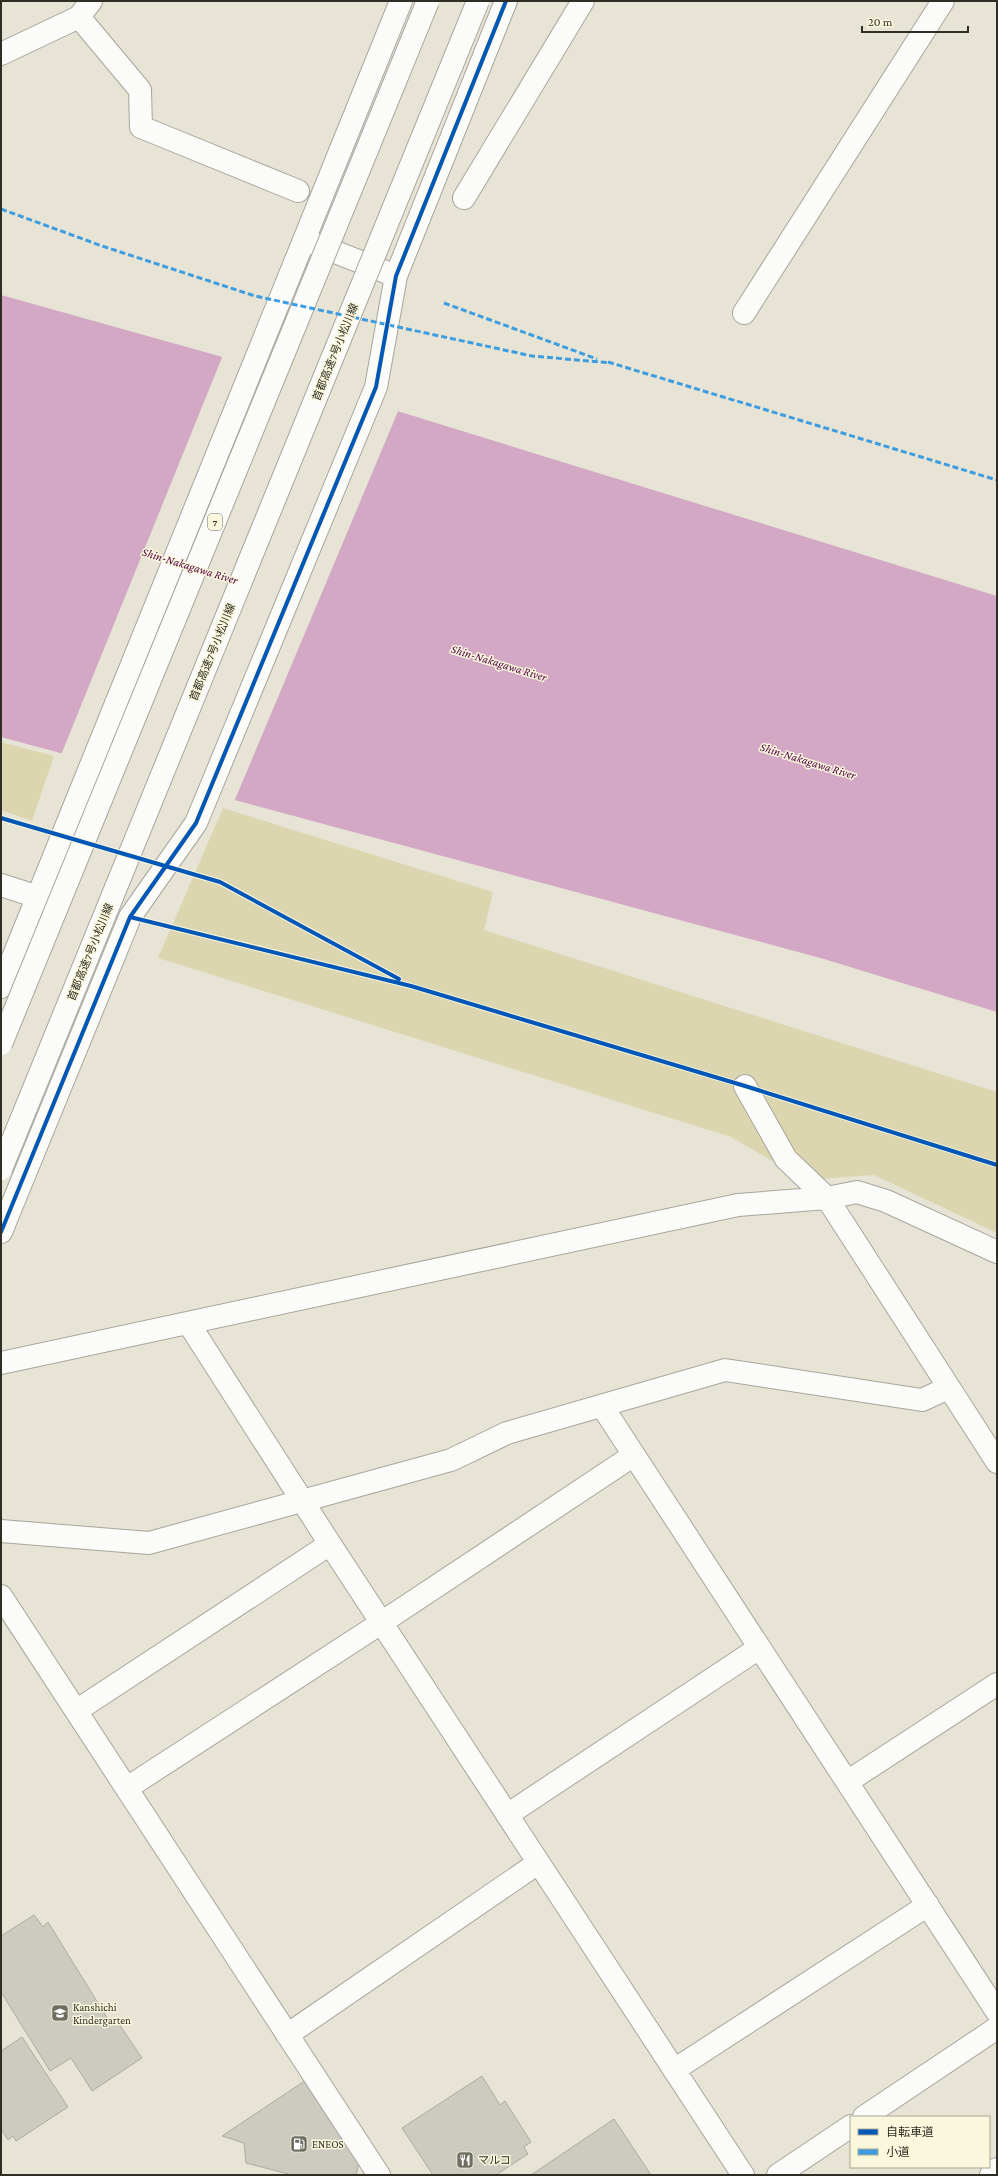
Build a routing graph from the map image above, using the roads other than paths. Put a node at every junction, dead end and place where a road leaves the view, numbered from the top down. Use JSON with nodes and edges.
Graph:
{"nodes":[{"id":1,"x":401,"y":1,"type":"edge"},
{"id":2,"x":428,"y":1,"type":"edge"},
{"id":3,"x":478,"y":1,"type":"edge"},
{"id":4,"x":506,"y":1,"type":"edge"},
{"id":5,"x":583,"y":1,"type":"edge"},
{"id":6,"x":943,"y":1,"type":"edge"},
{"id":7,"x":85,"y":9,"type":"edge"},
{"id":8,"x":1,"y":54,"type":"edge"},
{"id":9,"x":298,"y":191,"type":"dead end"},
{"id":10,"x":464,"y":198,"type":"dead end"},
{"id":11,"x":302,"y":248,"type":"junction"},
{"id":12,"x":396,"y":276,"type":"junction"},
{"id":13,"x":744,"y":312,"type":"dead end"},
{"id":14,"x":1,"y":885,"type":"edge"},
{"id":15,"x":38,"y":897,"type":"junction"},
{"id":16,"x":1,"y":987,"type":"edge"},
{"id":17,"x":1,"y":1044,"type":"edge"},
{"id":18,"x":745,"y":1086,"type":"dead end"},
{"id":19,"x":1,"y":1169,"type":"edge"},
{"id":20,"x":827,"y":1198,"type":"junction"},
{"id":21,"x":1,"y":1232,"type":"edge"},
{"id":22,"x":997,"y":1252,"type":"edge"},
{"id":23,"x":189,"y":1324,"type":"junction"},
{"id":24,"x":1,"y":1363,"type":"edge"},
{"id":25,"x":948,"y":1388,"type":"junction"},
{"id":26,"x":602,"y":1406,"type":"junction"},
{"id":27,"x":634,"y":1455,"type":"junction"},
{"id":28,"x":997,"y":1462,"type":"edge"},
{"id":29,"x":301,"y":1500,"type":"junction"},
{"id":30,"x":1,"y":1531,"type":"edge"},
{"id":31,"x":330,"y":1544,"type":"junction"},
{"id":32,"x":1,"y":1596,"type":"edge"},
{"id":33,"x":381,"y":1623,"type":"junction"},
{"id":34,"x":759,"y":1648,"type":"junction"},
{"id":35,"x":997,"y":1684,"type":"edge"},
{"id":36,"x":76,"y":1711,"type":"junction"},
{"id":37,"x":847,"y":1782,"type":"junction"},
{"id":38,"x":127,"y":1788,"type":"junction"},
{"id":39,"x":507,"y":1815,"type":"junction"},
{"id":40,"x":538,"y":1863,"type":"junction"},
{"id":41,"x":928,"y":1905,"type":"junction"},
{"id":42,"x":997,"y":2012,"type":"edge"},
{"id":43,"x":997,"y":2028,"type":"edge"},
{"id":44,"x":287,"y":2035,"type":"junction"},
{"id":45,"x":674,"y":2070,"type":"junction"},
{"id":46,"x":865,"y":2116,"type":"edge"},
{"id":47,"x":850,"y":2127,"type":"edge"},
{"id":48,"x":997,"y":2169,"type":"edge"},
{"id":49,"x":375,"y":2173,"type":"edge"},
{"id":50,"x":743,"y":2175,"type":"edge"},
{"id":51,"x":778,"y":2175,"type":"edge"},
{"id":52,"x":991,"y":2175,"type":"edge"}],
"edges":[{"from":1,"to":11,"type":"main road"},
{"from":2,"to":17,"type":"main road","number":"7","bridge":true},
{"from":3,"to":19,"type":"main road","name":"首都高速7号小松川線","bridge":true},
{"from":4,"to":12,"type":"main road"},
{"from":5,"to":10,"type":"main road"},
{"from":6,"to":13,"type":"main road"},
{"from":7,"to":8,"type":"main road"},
{"from":7,"to":9,"type":"main road"},
{"from":11,"to":12,"type":"main road"},
{"from":11,"to":15,"type":"main road"},
{"from":12,"to":21,"type":"main road"},
{"from":14,"to":15,"type":"main road"},
{"from":15,"to":16,"type":"main road"},
{"from":18,"to":20,"type":"main road"},
{"from":20,"to":22,"type":"main road"},
{"from":20,"to":23,"type":"main road"},
{"from":20,"to":25,"type":"main road"},
{"from":23,"to":24,"type":"main road"},
{"from":23,"to":29,"type":"main road"},
{"from":25,"to":26,"type":"main road"},
{"from":25,"to":28,"type":"main road"},
{"from":26,"to":27,"type":"main road"},
{"from":26,"to":29,"type":"main road"},
{"from":27,"to":33,"type":"main road"},
{"from":27,"to":34,"type":"main road"},
{"from":29,"to":30,"type":"main road"},
{"from":29,"to":31,"type":"main road"},
{"from":31,"to":33,"type":"main road"},
{"from":31,"to":36,"type":"main road"},
{"from":32,"to":36,"type":"main road"},
{"from":33,"to":38,"type":"main road"},
{"from":33,"to":39,"type":"main road"},
{"from":34,"to":37,"type":"main road"},
{"from":34,"to":39,"type":"main road"},
{"from":35,"to":37,"type":"main road"},
{"from":36,"to":38,"type":"main road"},
{"from":37,"to":41,"type":"main road"},
{"from":38,"to":44,"type":"main road"},
{"from":39,"to":40,"type":"main road"},
{"from":40,"to":44,"type":"main road"},
{"from":40,"to":45,"type":"main road"},
{"from":41,"to":42,"type":"main road"},
{"from":41,"to":45,"type":"main road"},
{"from":43,"to":46,"type":"main road"},
{"from":44,"to":49,"type":"main road"},
{"from":45,"to":50,"type":"main road"},
{"from":47,"to":51,"type":"main road"},
{"from":48,"to":52,"type":"main road"}]}
